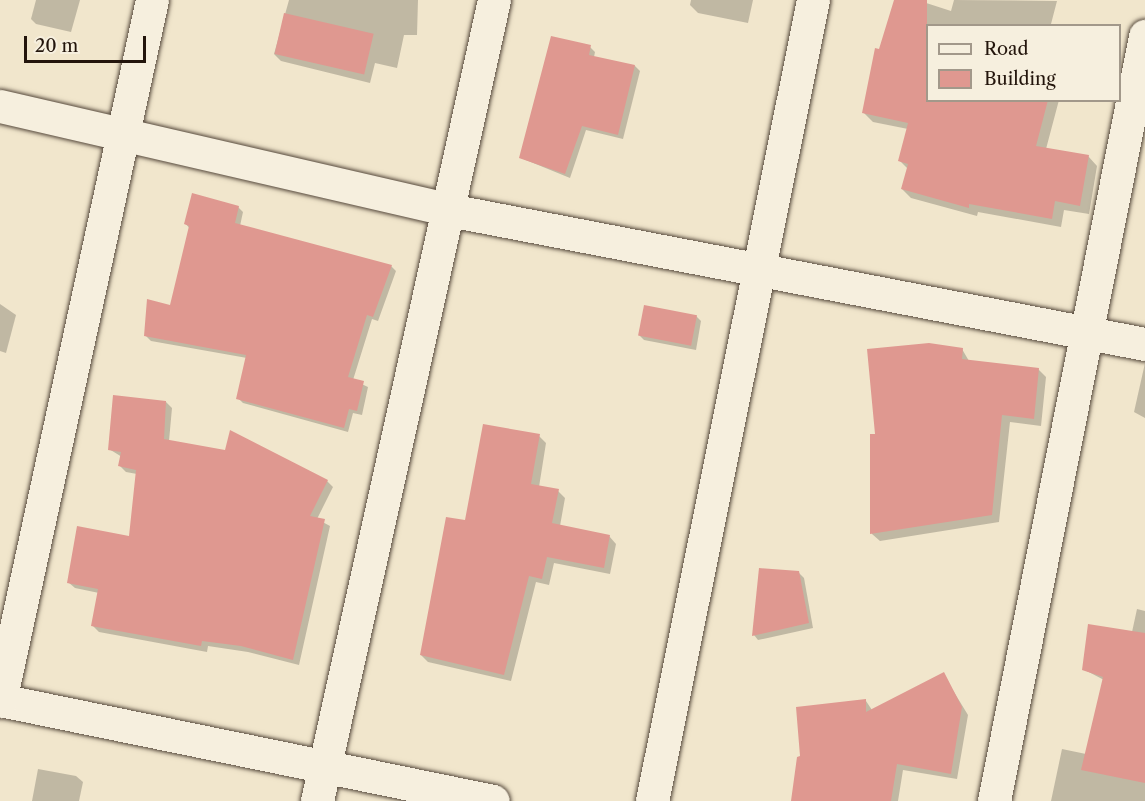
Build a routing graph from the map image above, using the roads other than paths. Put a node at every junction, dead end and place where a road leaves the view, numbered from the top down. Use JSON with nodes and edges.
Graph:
{"nodes":[{"id":1,"x":152,"y":0,"type":"edge"},
{"id":2,"x":494,"y":0,"type":"edge"},
{"id":3,"x":813,"y":0,"type":"edge"},
{"id":4,"x":1145,"y":36,"type":"edge"},
{"id":5,"x":0,"y":106,"type":"edge"},
{"id":6,"x":122,"y":137,"type":"junction"},
{"id":7,"x":449,"y":210,"type":"junction"},
{"id":8,"x":760,"y":267,"type":"junction"},
{"id":9,"x":1145,"y":344,"type":"edge"},
{"id":10,"x":0,"y":700,"type":"edge"},
{"id":11,"x":325,"y":768,"type":"junction"},
{"id":12,"x":317,"y":801,"type":"edge"},
{"id":13,"x":493,"y":801,"type":"edge"},
{"id":14,"x":652,"y":801,"type":"edge"},
{"id":15,"x":994,"y":801,"type":"edge"}],
"edges":[{"from":1,"to":6,"type":"street"},
{"from":2,"to":7,"type":"street"},
{"from":3,"to":8,"type":"street"},
{"from":4,"to":15,"type":"street"},
{"from":5,"to":6,"type":"street"},
{"from":6,"to":7,"type":"street"},
{"from":6,"to":10,"type":"street"},
{"from":7,"to":8,"type":"street"},
{"from":7,"to":11,"type":"street"},
{"from":8,"to":9,"type":"street"},
{"from":8,"to":14,"type":"street"},
{"from":10,"to":11,"type":"street"},
{"from":11,"to":12,"type":"street"},
{"from":11,"to":13,"type":"street"}]}
